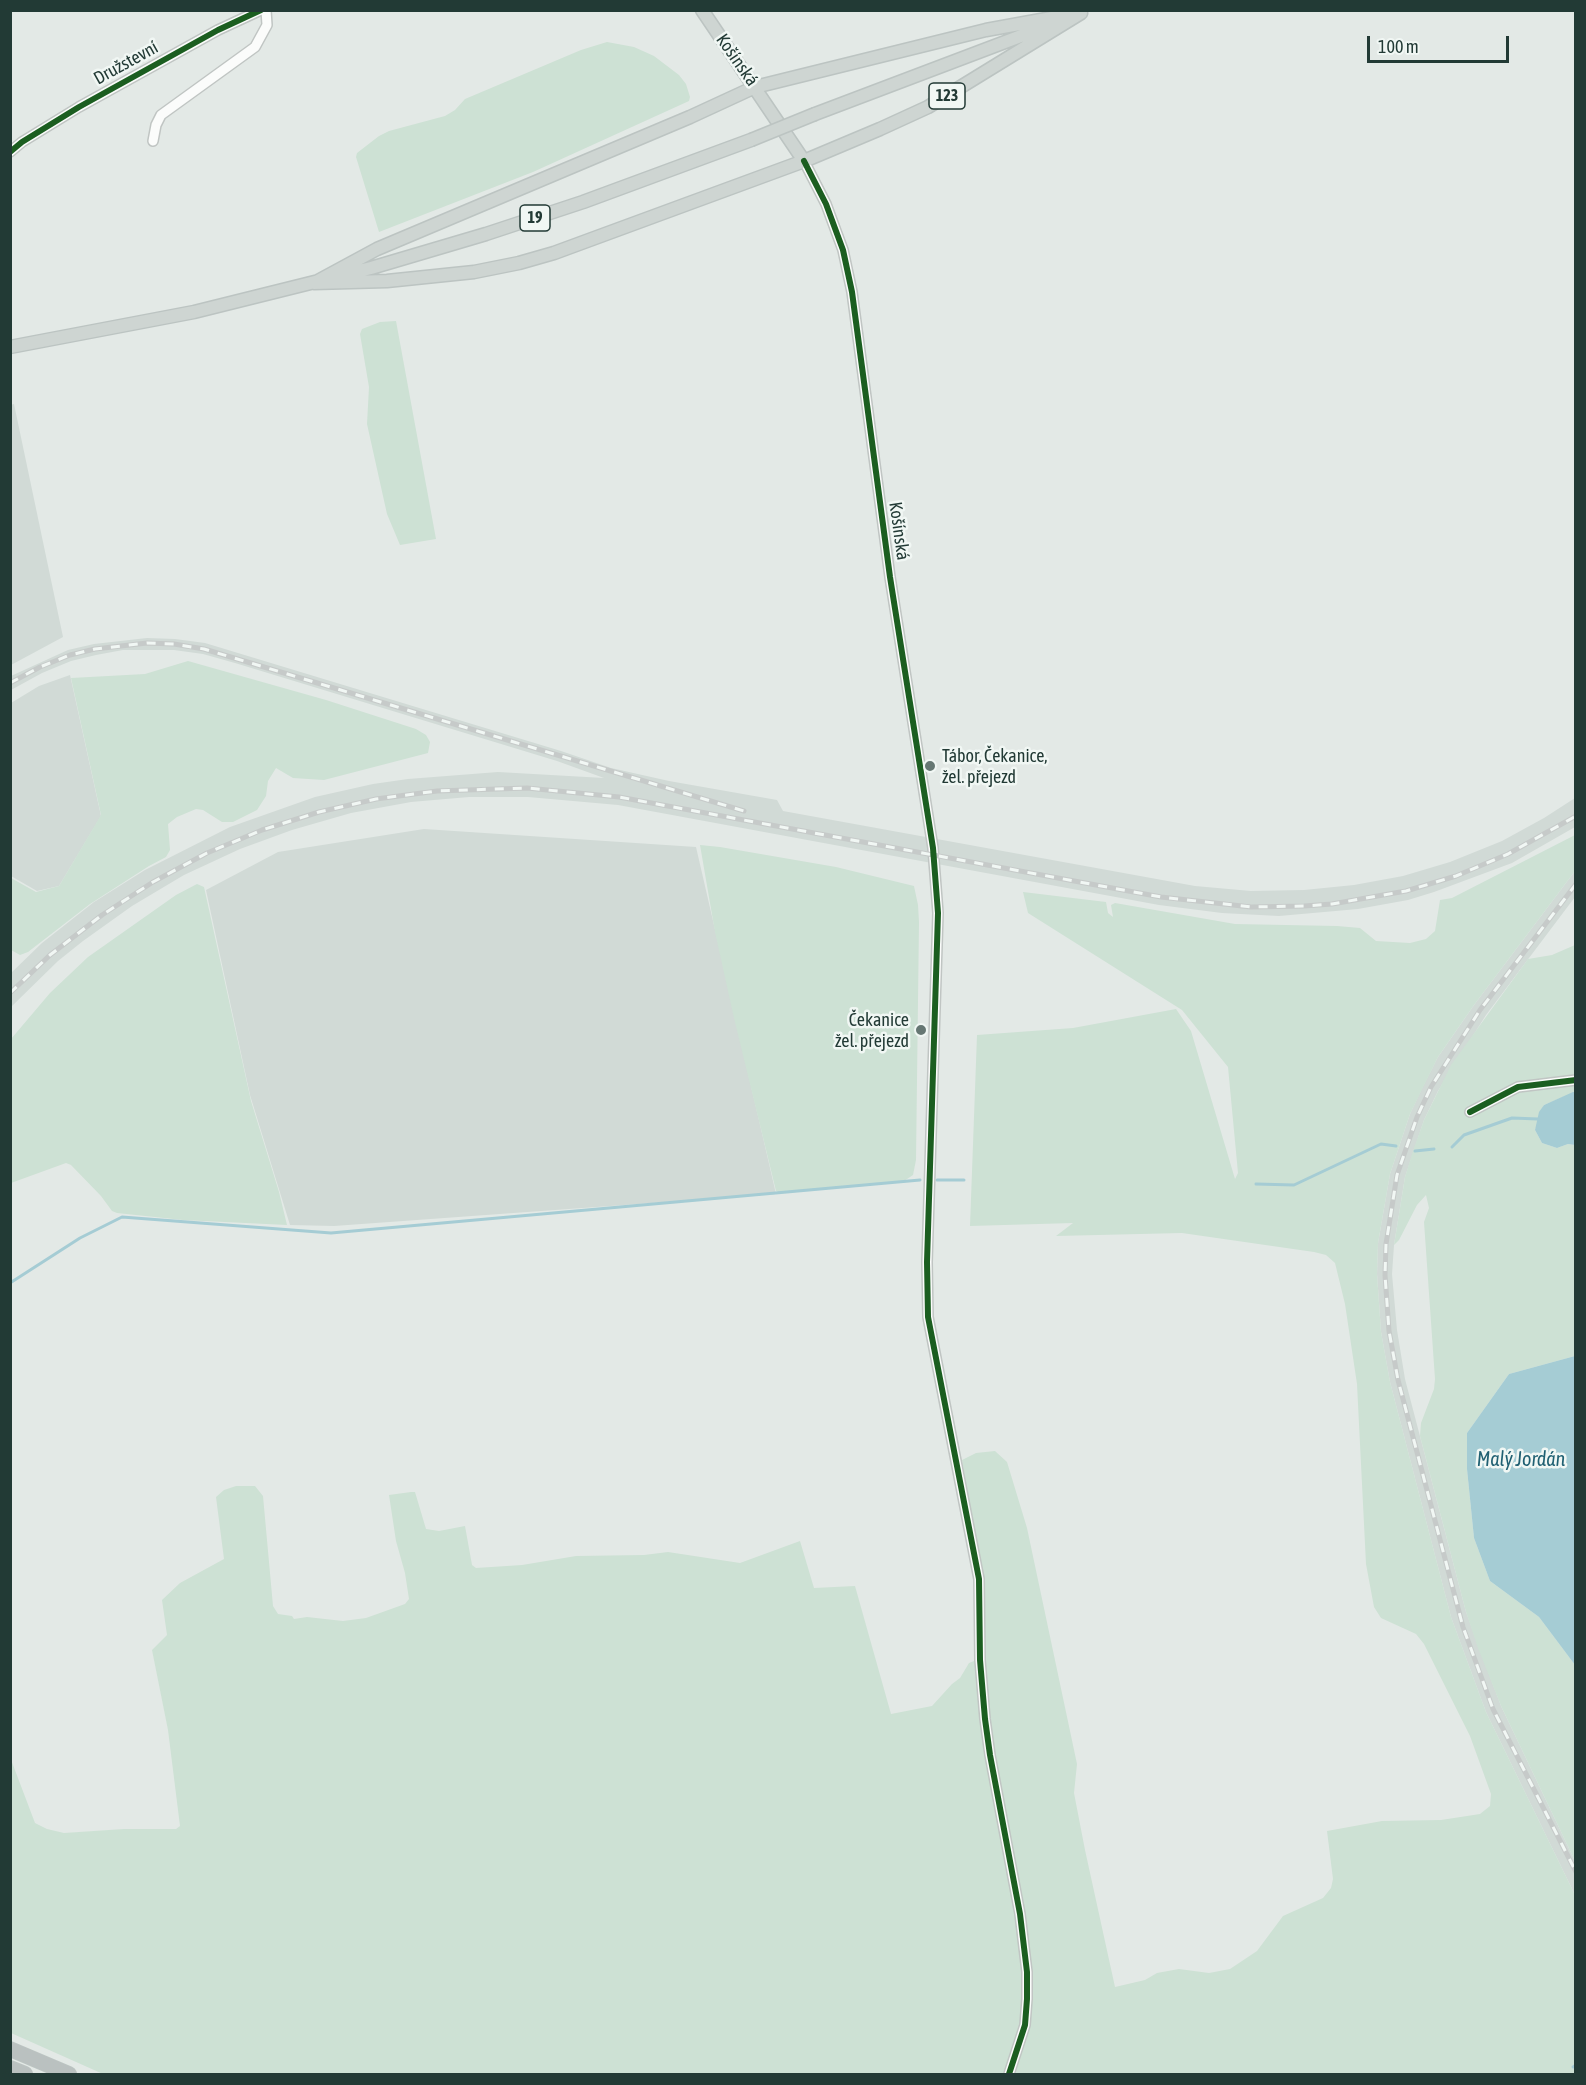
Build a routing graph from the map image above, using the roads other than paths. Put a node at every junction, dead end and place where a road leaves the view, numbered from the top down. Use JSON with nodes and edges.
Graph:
{"nodes":[{"id":1,"x":261,"y":10,"type":"edge"},
{"id":2,"x":266,"y":10,"type":"edge"},
{"id":3,"x":702,"y":10,"type":"edge"},
{"id":4,"x":1084,"y":12,"type":"edge"},
{"id":5,"x":755,"y":87,"type":"junction"},
{"id":6,"x":153,"y":141,"type":"dead end"},
{"id":7,"x":10,"y":152,"type":"edge"},
{"id":8,"x":804,"y":161,"type":"junction"},
{"id":9,"x":314,"y":283,"type":"junction"},
{"id":10,"x":10,"y":347,"type":"edge"},
{"id":11,"x":1575,"y":1080,"type":"edge"},
{"id":12,"x":1470,"y":1112,"type":"dead end"},
{"id":13,"x":10,"y":2049,"type":"edge"},
{"id":14,"x":10,"y":2068,"type":"edge"},
{"id":15,"x":25,"y":2074,"type":"edge"},
{"id":16,"x":69,"y":2074,"type":"edge"},
{"id":17,"x":1009,"y":2074,"type":"edge"}],
"edges":[{"from":1,"to":7,"type":"street","name":"Družstevní"},
{"from":2,"to":6,"type":"street"},
{"from":3,"to":5,"type":"main road","name":"Košínská"},
{"from":4,"to":5,"type":"main road"},
{"from":4,"to":8,"type":"main road","number":"123"},
{"from":4,"to":9,"type":"main road","number":"19","bridge":true},
{"from":5,"to":8,"type":"main road","name":"Košínská"},
{"from":5,"to":9,"type":"main road"},
{"from":8,"to":9,"type":"main road"},
{"from":8,"to":17,"type":"street","name":"Košínská"},
{"from":9,"to":10,"type":"main road","number":"19"},
{"from":11,"to":12,"type":"street"},
{"from":13,"to":16,"type":"highway"},
{"from":14,"to":15,"type":"highway"}]}
